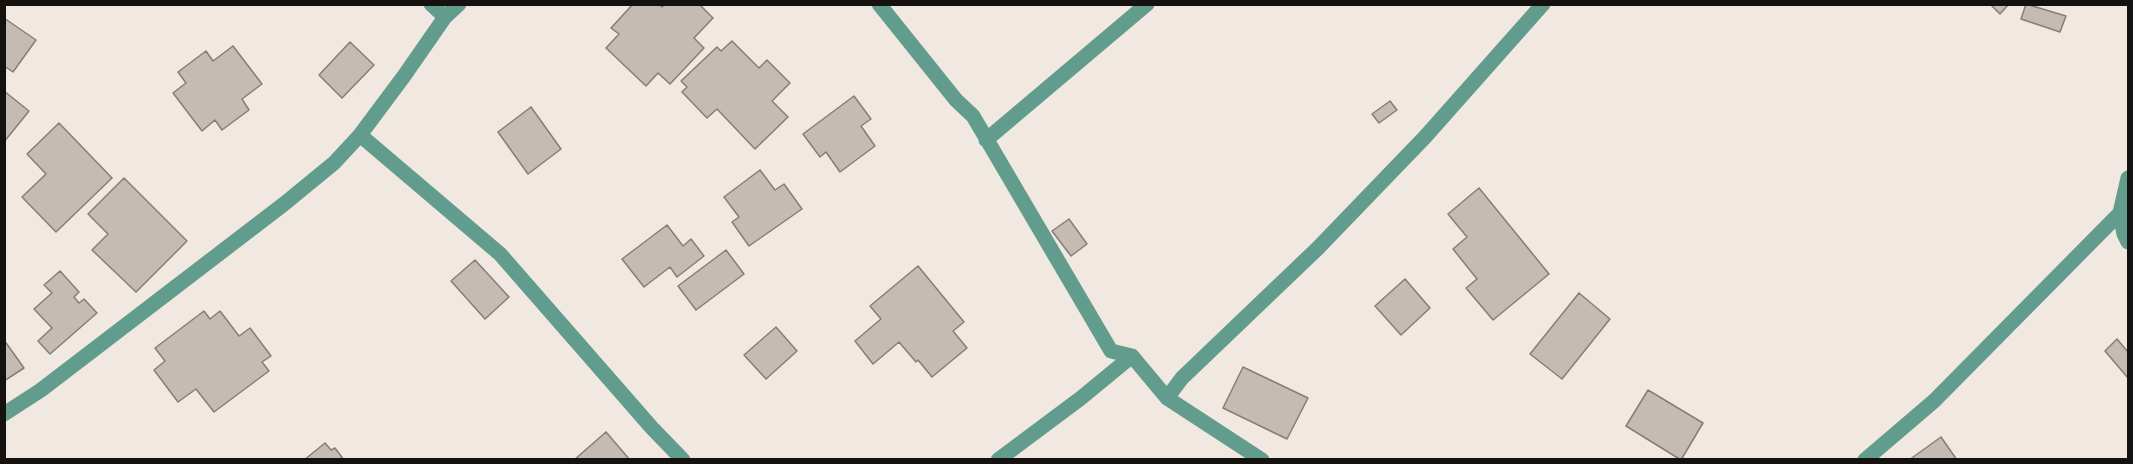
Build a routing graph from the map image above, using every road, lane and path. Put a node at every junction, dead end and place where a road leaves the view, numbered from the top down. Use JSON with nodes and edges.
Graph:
{"nodes":[{"id":1,"x":431,"y":4,"type":"edge"},
{"id":2,"x":459,"y":4,"type":"edge"},
{"id":3,"x":879,"y":4,"type":"edge"},
{"id":4,"x":1147,"y":4,"type":"edge"},
{"id":5,"x":1543,"y":4,"type":"edge"},
{"id":6,"x":445,"y":17,"type":"junction"},
{"id":7,"x":360,"y":135,"type":"junction"},
{"id":8,"x":986,"y":140,"type":"junction"},
{"id":9,"x":2128,"y":178,"type":"edge"},
{"id":10,"x":2120,"y":213,"type":"junction"},
{"id":11,"x":2128,"y":242,"type":"edge"},
{"id":12,"x":1132,"y":356,"type":"junction"},
{"id":13,"x":1167,"y":398,"type":"junction"},
{"id":14,"x":4,"y":414,"type":"edge"},
{"id":15,"x":683,"y":459,"type":"edge"},
{"id":16,"x":998,"y":459,"type":"edge"},
{"id":17,"x":1262,"y":459,"type":"edge"},
{"id":18,"x":1865,"y":459,"type":"edge"}],
"edges":[{"from":1,"to":6,"type":"street"},
{"from":2,"to":6,"type":"street"},
{"from":3,"to":8,"type":"street"},
{"from":4,"to":8,"type":"street"},
{"from":5,"to":13,"type":"street"},
{"from":6,"to":7,"type":"street"},
{"from":7,"to":14,"type":"street"},
{"from":7,"to":15,"type":"street"},
{"from":8,"to":12,"type":"street"},
{"from":9,"to":10,"type":"street"},
{"from":10,"to":11,"type":"street"},
{"from":10,"to":18,"type":"street"},
{"from":12,"to":13,"type":"street"},
{"from":12,"to":16,"type":"street"},
{"from":13,"to":17,"type":"street"}]}
